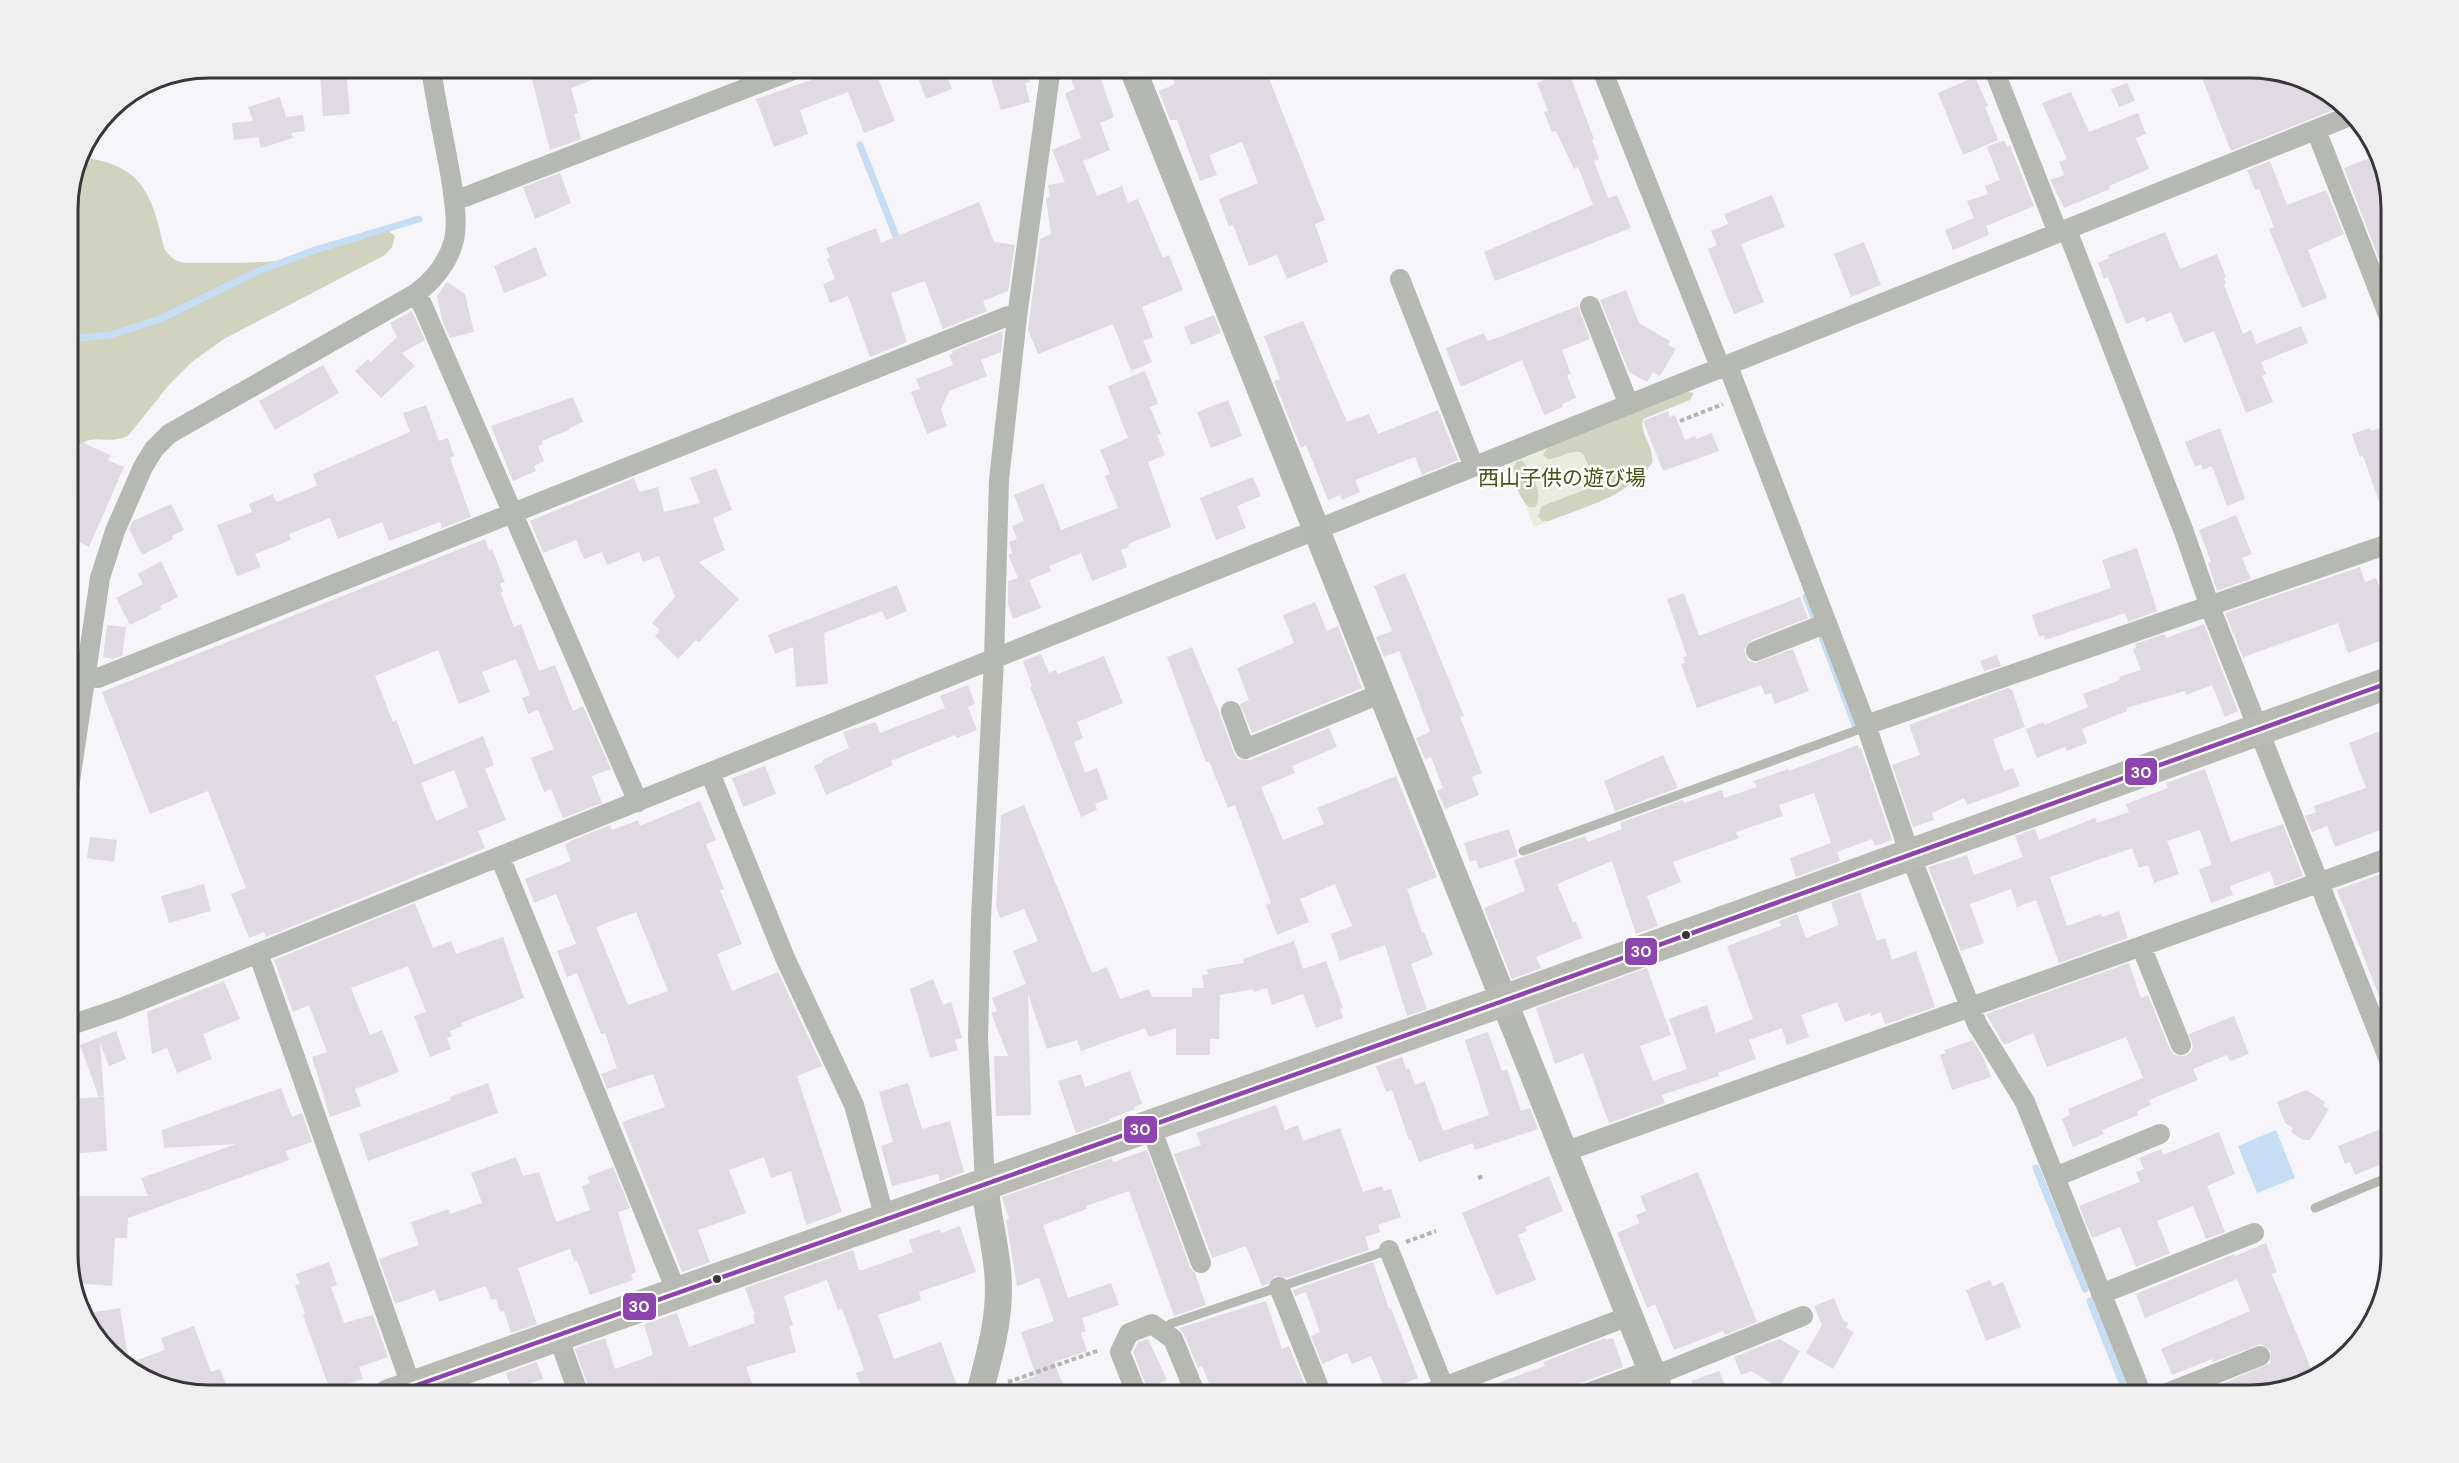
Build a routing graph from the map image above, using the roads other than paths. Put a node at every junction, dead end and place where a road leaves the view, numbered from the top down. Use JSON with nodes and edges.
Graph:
{"nodes":[{"id":1,"x":433,"y":78,"type":"edge"},
{"id":2,"x":775,"y":78,"type":"edge"},
{"id":3,"x":1050,"y":78,"type":"edge"},
{"id":4,"x":1136,"y":78,"type":"edge"},
{"id":5,"x":1605,"y":78,"type":"edge"},
{"id":6,"x":1997,"y":78,"type":"edge"},
{"id":7,"x":2345,"y":118,"type":"edge"},
{"id":8,"x":2316,"y":130,"type":"junction"},
{"id":9,"x":454,"y":199,"type":"junction"},
{"id":10,"x":2063,"y":231,"type":"junction"},
{"id":11,"x":1400,"y":279,"type":"dead end"},
{"id":12,"x":415,"y":294,"type":"junction"},
{"id":13,"x":2381,"y":296,"type":"edge"},
{"id":14,"x":1590,"y":306,"type":"dead end"},
{"id":15,"x":1017,"y":317,"type":"junction"},
{"id":16,"x":1725,"y":367,"type":"junction"},
{"id":17,"x":1629,"y":405,"type":"junction"},
{"id":18,"x":1474,"y":467,"type":"junction"},
{"id":19,"x":512,"y":513,"type":"junction"},
{"id":20,"x":1315,"y":530,"type":"junction"},
{"id":21,"x":2381,"y":547,"type":"edge"},
{"id":22,"x":2210,"y":608,"type":"junction"},
{"id":23,"x":1827,"y":623,"type":"junction"},
{"id":24,"x":1756,"y":651,"type":"dead end"},
{"id":25,"x":994,"y":659,"type":"junction"},
{"id":26,"x":85,"y":676,"type":"junction"},
{"id":27,"x":2381,"y":686,"type":"edge"},
{"id":28,"x":1380,"y":694,"type":"junction"},
{"id":29,"x":1230,"y":711,"type":"dead end"},
{"id":30,"x":78,"y":725,"type":"edge"},
{"id":31,"x":1866,"y":726,"type":"junction"},
{"id":32,"x":2259,"y":730,"type":"junction"},
{"id":33,"x":710,"y":773,"type":"junction"},
{"id":34,"x":638,"y":802,"type":"junction"},
{"id":35,"x":1523,"y":851,"type":"dead end"},
{"id":36,"x":1910,"y":855,"type":"junction"},
{"id":37,"x":500,"y":857,"type":"junction"},
{"id":38,"x":2381,"y":861,"type":"edge"},
{"id":39,"x":2319,"y":883,"type":"junction"},
{"id":40,"x":2141,"y":946,"type":"junction"},
{"id":41,"x":258,"y":954,"type":"junction"},
{"id":42,"x":1503,"y":1001,"type":"junction"},
{"id":43,"x":1970,"y":1007,"type":"junction"},
{"id":44,"x":78,"y":1023,"type":"edge"},
{"id":45,"x":2381,"y":1040,"type":"edge"},
{"id":46,"x":2181,"y":1045,"type":"dead end"},
{"id":47,"x":1150,"y":1125,"type":"junction"},
{"id":48,"x":2160,"y":1134,"type":"dead end"},
{"id":49,"x":1564,"y":1152,"type":"junction"},
{"id":50,"x":2055,"y":1177,"type":"junction"},
{"id":51,"x":2381,"y":1180,"type":"edge"},
{"id":52,"x":985,"y":1184,"type":"junction"},
{"id":53,"x":2315,"y":1208,"type":"dead end"},
{"id":54,"x":885,"y":1219,"type":"junction"},
{"id":55,"x":2254,"y":1233,"type":"dead end"},
{"id":56,"x":1389,"y":1250,"type":"joint"},
{"id":57,"x":1201,"y":1263,"type":"dead end"},
{"id":58,"x":1279,"y":1287,"type":"junction"},
{"id":59,"x":677,"y":1293,"type":"junction"},
{"id":60,"x":2102,"y":1294,"type":"junction"},
{"id":61,"x":1629,"y":1316,"type":"junction"},
{"id":62,"x":1803,"y":1316,"type":"dead end"},
{"id":63,"x":1165,"y":1332,"type":"junction"},
{"id":64,"x":558,"y":1336,"type":"junction"},
{"id":65,"x":2260,"y":1356,"type":"dead end"},
{"id":66,"x":1655,"y":1380,"type":"edge"},
{"id":67,"x":398,"y":1385,"type":"edge"},
{"id":68,"x":417,"y":1385,"type":"edge"},
{"id":69,"x":575,"y":1385,"type":"edge"},
{"id":70,"x":981,"y":1385,"type":"edge"},
{"id":71,"x":1133,"y":1385,"type":"edge"},
{"id":72,"x":1192,"y":1385,"type":"edge"},
{"id":73,"x":1318,"y":1385,"type":"edge"},
{"id":74,"x":1443,"y":1385,"type":"edge"},
{"id":75,"x":1460,"y":1385,"type":"edge"},
{"id":76,"x":1631,"y":1385,"type":"edge"},
{"id":77,"x":2138,"y":1385,"type":"edge"},
{"id":78,"x":2187,"y":1385,"type":"edge"}],
"edges":[{"from":1,"to":9,"type":"street"},
{"from":2,"to":9,"type":"street"},
{"from":3,"to":15,"type":"street"},
{"from":4,"to":20,"type":"street"},
{"from":5,"to":16,"type":"street"},
{"from":6,"to":10,"type":"street"},
{"from":7,"to":8,"type":"street"},
{"from":8,"to":10,"type":"street"},
{"from":8,"to":13,"type":"street"},
{"from":9,"to":12,"type":"street"},
{"from":10,"to":16,"type":"street"},
{"from":10,"to":22,"type":"street"},
{"from":11,"to":18,"type":"street"},
{"from":12,"to":19,"type":"street"},
{"from":12,"to":26,"type":"street"},
{"from":14,"to":17,"type":"street"},
{"from":15,"to":19,"type":"street"},
{"from":15,"to":25,"type":"street"},
{"from":16,"to":17,"type":"street"},
{"from":16,"to":23,"type":"street"},
{"from":17,"to":18,"type":"street"},
{"from":18,"to":20,"type":"street"},
{"from":19,"to":26,"type":"street"},
{"from":19,"to":34,"type":"street"},
{"from":20,"to":25,"type":"street"},
{"from":20,"to":28,"type":"street"},
{"from":21,"to":22,"type":"street"},
{"from":22,"to":31,"type":"street"},
{"from":22,"to":32,"type":"street"},
{"from":23,"to":24,"type":"street"},
{"from":23,"to":31,"type":"street"},
{"from":25,"to":33,"type":"street"},
{"from":25,"to":52,"type":"street"},
{"from":26,"to":30,"type":"street"},
{"from":27,"to":32,"type":"main road"},
{"from":28,"to":29,"type":"street"},
{"from":28,"to":42,"type":"street"},
{"from":31,"to":35,"type":"lane"},
{"from":31,"to":36,"type":"street"},
{"from":32,"to":36,"type":"main road"},
{"from":32,"to":39,"type":"street"},
{"from":33,"to":34,"type":"street"},
{"from":33,"to":54,"type":"street"},
{"from":34,"to":37,"type":"street"},
{"from":36,"to":42,"type":"main road"},
{"from":36,"to":43,"type":"street"},
{"from":37,"to":41,"type":"street"},
{"from":37,"to":59,"type":"street"},
{"from":38,"to":39,"type":"street"},
{"from":39,"to":40,"type":"street"},
{"from":39,"to":45,"type":"street"},
{"from":40,"to":43,"type":"street"},
{"from":40,"to":46,"type":"street"},
{"from":41,"to":44,"type":"street"},
{"from":41,"to":67,"type":"street"},
{"from":42,"to":47,"type":"main road"},
{"from":42,"to":49,"type":"street"},
{"from":43,"to":49,"type":"street"},
{"from":43,"to":50,"type":"street"},
{"from":47,"to":52,"type":"main road"},
{"from":47,"to":57,"type":"street"},
{"from":48,"to":50,"type":"street"},
{"from":49,"to":61,"type":"street"},
{"from":50,"to":60,"type":"street"},
{"from":51,"to":53,"type":"lane"},
{"from":52,"to":54,"type":"main road"},
{"from":52,"to":70,"type":"street"},
{"from":54,"to":59,"type":"main road"},
{"from":55,"to":60,"type":"street"},
{"from":56,"to":58,"type":"lane"},
{"from":56,"to":74,"type":"street"},
{"from":58,"to":63,"type":"lane"},
{"from":58,"to":73,"type":"street"},
{"from":59,"to":64,"type":"main road"},
{"from":60,"to":77,"type":"street"},
{"from":61,"to":66,"type":"street"},
{"from":61,"to":75,"type":"street"},
{"from":62,"to":66,"type":"street"},
{"from":63,"to":71,"type":"street"},
{"from":63,"to":72,"type":"street"},
{"from":64,"to":68,"type":"main road"},
{"from":64,"to":69,"type":"street"},
{"from":65,"to":78,"type":"street"},
{"from":66,"to":76,"type":"street"}]}
